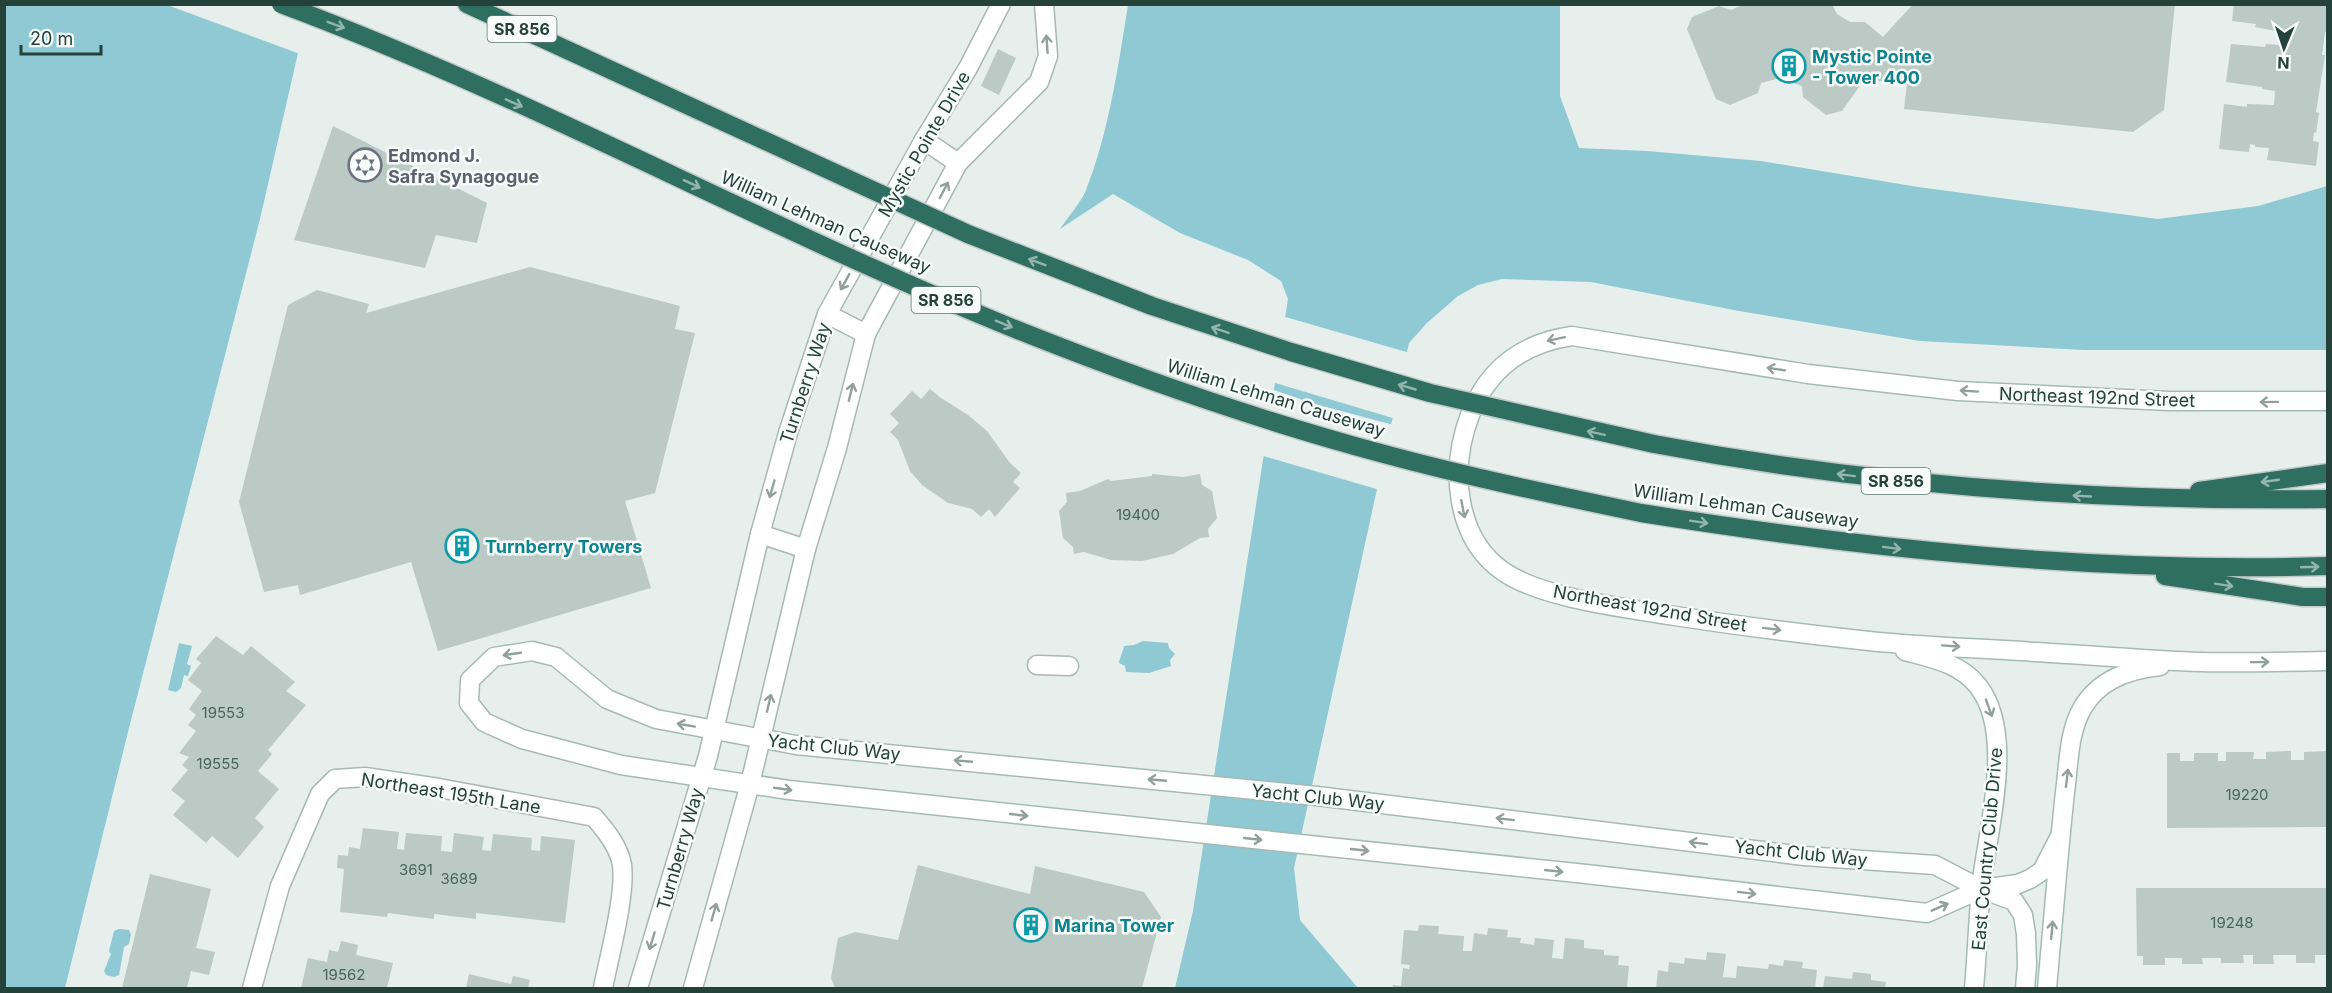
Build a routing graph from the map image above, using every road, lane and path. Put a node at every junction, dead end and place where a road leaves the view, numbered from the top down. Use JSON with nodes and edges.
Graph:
{"nodes":[{"id":1,"x":281,"y":4,"type":"edge"},
{"id":2,"x":467,"y":4,"type":"edge"},
{"id":3,"x":1001,"y":4,"type":"edge"},
{"id":4,"x":1044,"y":4,"type":"edge"},
{"id":5,"x":924,"y":140,"type":"junction"},
{"id":6,"x":958,"y":163,"type":"junction"},
{"id":7,"x":827,"y":314,"type":"junction"},
{"id":8,"x":866,"y":334,"type":"junction"},
{"id":9,"x":2328,"y":401,"type":"edge"},
{"id":10,"x":2328,"y":472,"type":"edge"},
{"id":11,"x":2140,"y":499,"type":"junction"},
{"id":12,"x":2328,"y":500,"type":"edge"},
{"id":13,"x":760,"y":534,"type":"junction"},
{"id":14,"x":806,"y":549,"type":"junction"},
{"id":15,"x":2083,"y":564,"type":"junction"},
{"id":16,"x":2328,"y":566,"type":"edge"},
{"id":17,"x":2328,"y":597,"type":"edge"},
{"id":18,"x":1871,"y":641,"type":"junction"},
{"id":19,"x":2328,"y":661,"type":"edge"},
{"id":20,"x":2202,"y":662,"type":"junction"},
{"id":21,"x":1037,"y":665,"type":"dead end"},
{"id":22,"x":1069,"y":666,"type":"dead end"},
{"id":23,"x":714,"y":730,"type":"junction"},
{"id":24,"x":761,"y":739,"type":"junction"},
{"id":25,"x":701,"y":776,"type":"junction"},
{"id":26,"x":750,"y":784,"type":"junction"},
{"id":27,"x":2060,"y":836,"type":"junction"},
{"id":28,"x":1981,"y":889,"type":"junction"},
{"id":29,"x":252,"y":988,"type":"edge"},
{"id":30,"x":603,"y":988,"type":"edge"},
{"id":31,"x":638,"y":988,"type":"edge"},
{"id":32,"x":693,"y":988,"type":"edge"},
{"id":33,"x":1974,"y":988,"type":"edge"},
{"id":34,"x":2025,"y":988,"type":"edge"},
{"id":35,"x":2047,"y":988,"type":"edge"}],
"edges":[{"from":1,"to":15,"type":"highway","name":"William Lehman Causeway","number":"SR 856","one_way":true,"bridge":true},
{"from":11,"to":2,"type":"highway","number":"SR 856","one_way":true,"bridge":true},
{"from":3,"to":5,"type":"street","name":"Mystic Pointe Drive"},
{"from":6,"to":4,"type":"street","one_way":true},
{"from":5,"to":6,"type":"street"},
{"from":5,"to":7,"type":"street","name":"Mystic Pointe Drive","one_way":true},
{"from":8,"to":6,"type":"street","one_way":true},
{"from":7,"to":8,"type":"street","name":"Turnberry Way"},
{"from":7,"to":13,"type":"street","name":"Turnberry Way","one_way":true},
{"from":14,"to":8,"type":"street","one_way":true},
{"from":9,"to":18,"type":"street","name":"Northeast 192nd Street","one_way":true},
{"from":10,"to":11,"type":"highway","one_way":true},
{"from":11,"to":12,"type":"highway","number":"SR 856"},
{"from":13,"to":14,"type":"street"},
{"from":13,"to":23,"type":"street","name":"Turnberry Way"},
{"from":24,"to":14,"type":"street","one_way":true},
{"from":15,"to":16,"type":"highway","name":"William Lehman Causeway","number":"SR 856","one_way":true},
{"from":15,"to":17,"type":"highway","one_way":true},
{"from":18,"to":20,"type":"street","name":"Northeast 192nd Street","one_way":true},
{"from":18,"to":28,"type":"street","name":"East Country Club Drive","one_way":true},
{"from":20,"to":19,"type":"street","name":"Northeast 192nd Street","one_way":true},
{"from":27,"to":20,"type":"street","one_way":true},
{"from":21,"to":22,"type":"street"},
{"from":23,"to":24,"type":"street","name":"Yacht Club Way"},
{"from":23,"to":25,"type":"street","name":"Turnberry Way"},
{"from":23,"to":25,"type":"street","name":"Yacht Club Way","one_way":true},
{"from":24,"to":26,"type":"street"},
{"from":28,"to":24,"type":"street","name":"Yacht Club Way","one_way":true},
{"from":25,"to":26,"type":"street","name":"Yacht Club Way"},
{"from":25,"to":31,"type":"street","name":"Turnberry Way","one_way":true},
{"from":26,"to":28,"type":"street","name":"Yacht Club Way","one_way":true},
{"from":32,"to":26,"type":"street","one_way":true},
{"from":27,"to":28,"type":"street"},
{"from":35,"to":27,"type":"street","one_way":true},
{"from":28,"to":33,"type":"street","name":"East Country Club Drive"},
{"from":28,"to":34,"type":"street"},
{"from":29,"to":30,"type":"street","name":"Northeast 195th Lane"}]}
